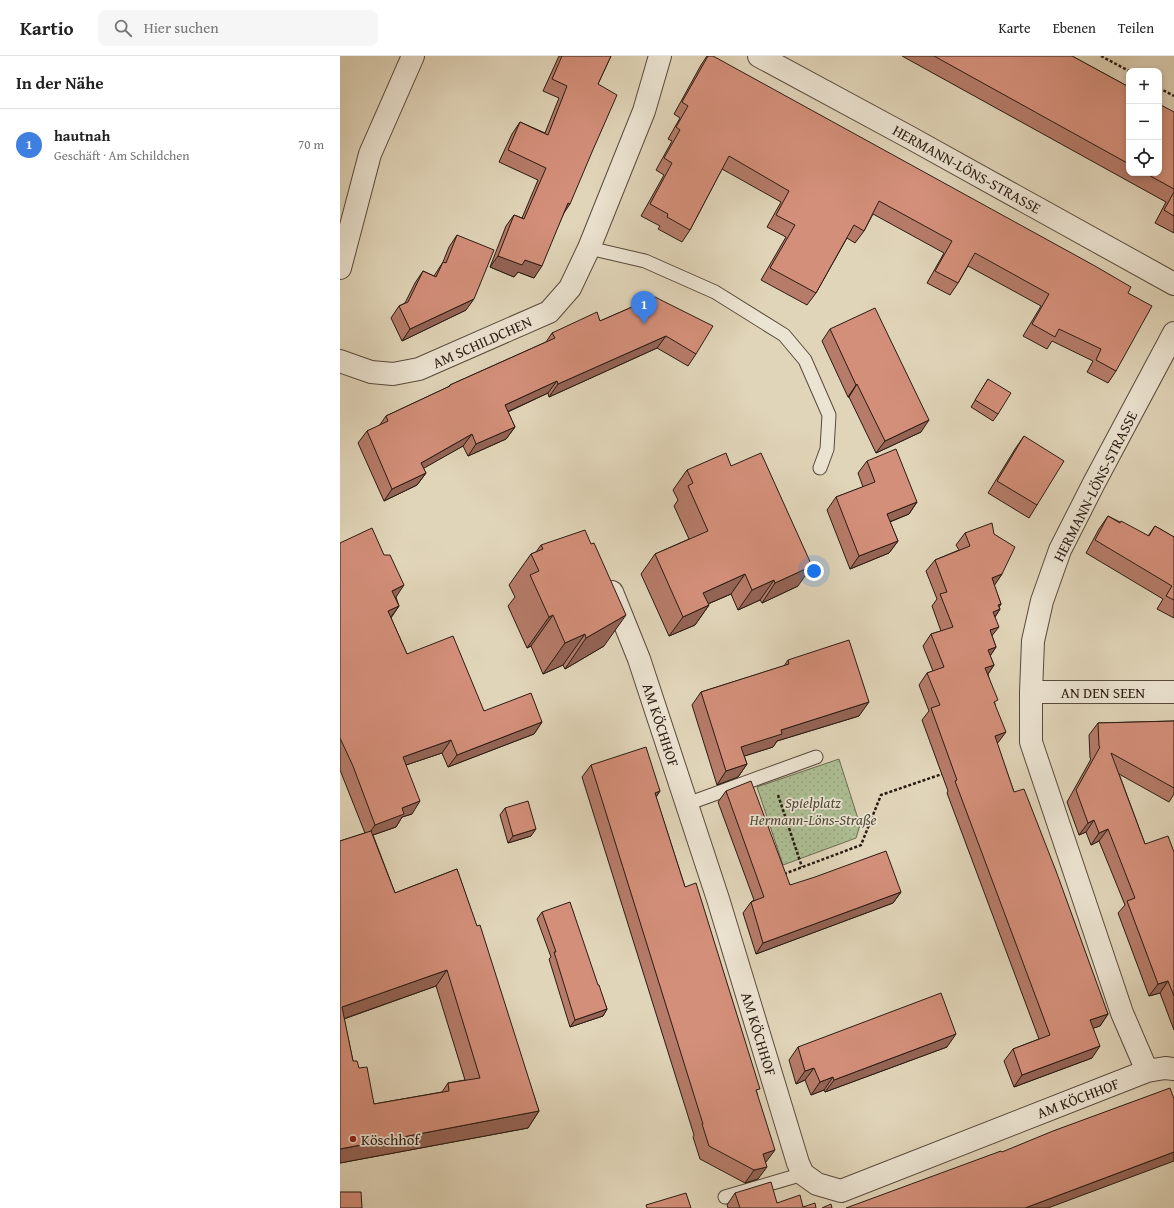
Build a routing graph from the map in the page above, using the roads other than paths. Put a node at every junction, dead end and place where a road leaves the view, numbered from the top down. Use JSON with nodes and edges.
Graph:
{"nodes":[{"id":1,"x":413,"y":56,"type":"edge"},
{"id":2,"x":660,"y":56,"type":"edge"},
{"id":3,"x":759,"y":56,"type":"edge"},
{"id":4,"x":589,"y":248,"type":"junction"},
{"id":5,"x":340,"y":268,"type":"edge"},
{"id":6,"x":1174,"y":284,"type":"edge"},
{"id":7,"x":1174,"y":333,"type":"edge"},
{"id":8,"x":340,"y":361,"type":"edge"},
{"id":9,"x":820,"y":468,"type":"dead end"},
{"id":10,"x":604,"y":573,"type":"edge"},
{"id":11,"x":1031,"y":692,"type":"junction"},
{"id":12,"x":1174,"y":692,"type":"edge"},
{"id":13,"x":816,"y":757,"type":"dead end"},
{"id":14,"x":687,"y":804,"type":"junction"},
{"id":15,"x":1174,"y":1069,"type":"edge"},
{"id":16,"x":1147,"y":1071,"type":"junction"},
{"id":17,"x":803,"y":1174,"type":"junction"},
{"id":18,"x":725,"y":1197,"type":"dead end"}],
"edges":[{"from":1,"to":5,"type":"street"},
{"from":2,"to":4,"type":"street","name":"AM SCHILDCHEN"},
{"from":3,"to":6,"type":"street","name":"HERMANN-LÖNS-STRASSE"},
{"from":4,"to":8,"type":"street","name":"AM SCHILDCHEN"},
{"from":4,"to":9,"type":"lane"},
{"from":7,"to":11,"type":"street","name":"HERMANN-LÖNS-STRASSE"},
{"from":10,"to":14,"type":"street","name":"AM KÖCHHOF"},
{"from":11,"to":12,"type":"street","name":"AN DEN SEEN"},
{"from":11,"to":16,"type":"street","name":"HERMANN-LÖNS-STRASSE"},
{"from":13,"to":14,"type":"lane"},
{"from":14,"to":17,"type":"street","name":"AM KÖCHHOF"},
{"from":15,"to":16,"type":"street","name":"AM KÖCHHOF"},
{"from":16,"to":17,"type":"street","name":"AM KÖCHHOF"},
{"from":17,"to":18,"type":"lane"}]}
